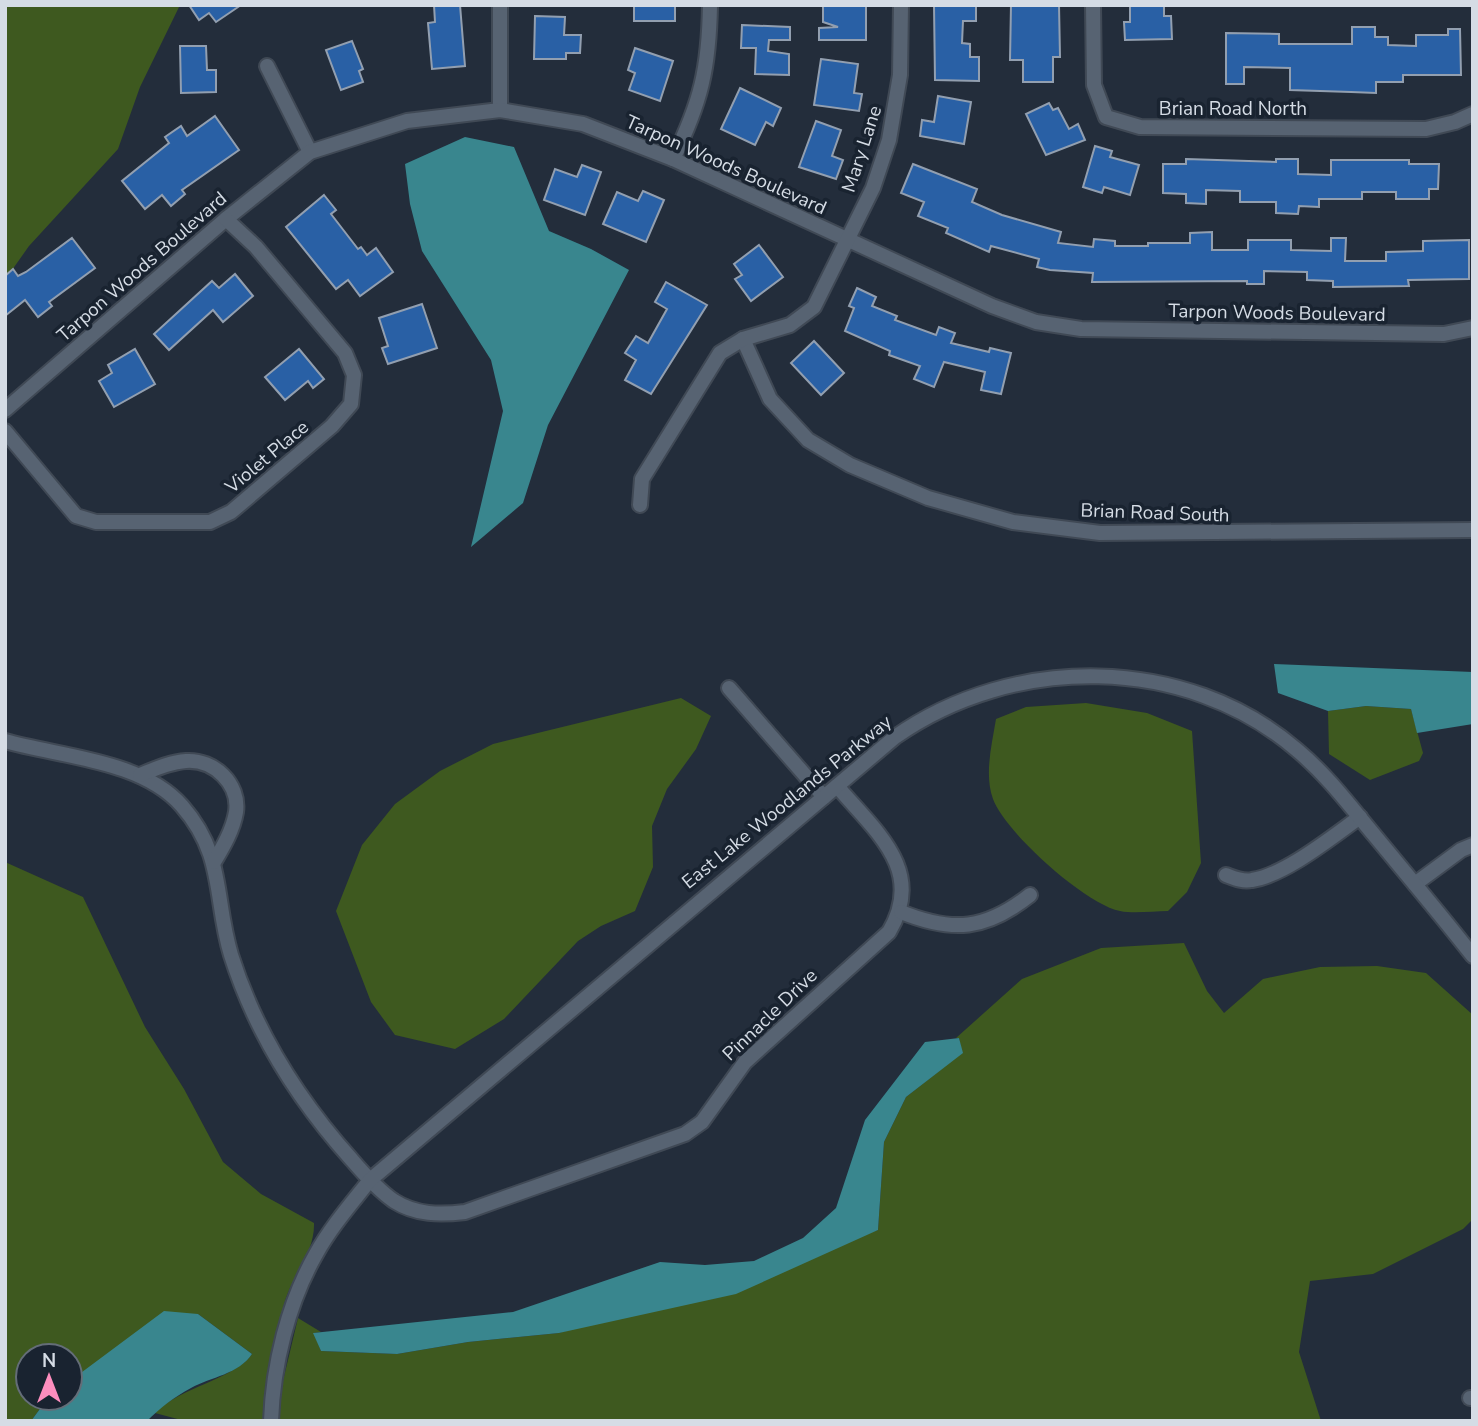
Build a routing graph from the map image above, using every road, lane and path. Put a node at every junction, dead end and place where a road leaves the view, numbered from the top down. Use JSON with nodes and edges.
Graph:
{"nodes":[{"id":1,"x":500,"y":5,"type":"edge"},
{"id":2,"x":710,"y":5,"type":"edge"},
{"id":3,"x":901,"y":5,"type":"edge"},
{"id":4,"x":1093,"y":5,"type":"edge"},
{"id":5,"x":267,"y":66,"type":"dead end"},
{"id":6,"x":500,"y":110,"type":"junction"},
{"id":7,"x":1473,"y":114,"type":"edge"},
{"id":8,"x":310,"y":152,"type":"junction"},
{"id":9,"x":673,"y":159,"type":"junction"},
{"id":10,"x":226,"y":219,"type":"junction"},
{"id":11,"x":847,"y":241,"type":"junction"},
{"id":12,"x":1473,"y":328,"type":"edge"},
{"id":13,"x":743,"y":339,"type":"junction"},
{"id":14,"x":5,"y":410,"type":"edge"},
{"id":15,"x":5,"y":430,"type":"edge"},
{"id":16,"x":640,"y":505,"type":"dead end"},
{"id":17,"x":1473,"y":530,"type":"edge"},
{"id":18,"x":729,"y":688,"type":"dead end"},
{"id":19,"x":5,"y":741,"type":"edge"},
{"id":20,"x":140,"y":775,"type":"junction"},
{"id":21,"x":837,"y":786,"type":"junction"},
{"id":22,"x":824,"y":797,"type":"junction"},
{"id":23,"x":1360,"y":817,"type":"junction"},
{"id":24,"x":1473,"y":845,"type":"edge"},
{"id":25,"x":214,"y":862,"type":"junction"},
{"id":26,"x":1226,"y":875,"type":"dead end"},
{"id":27,"x":1415,"y":884,"type":"junction"},
{"id":28,"x":1030,"y":895,"type":"dead end"},
{"id":29,"x":901,"y":912,"type":"junction"},
{"id":30,"x":1473,"y":956,"type":"edge"},
{"id":31,"x":370,"y":1180,"type":"junction"},
{"id":32,"x":271,"y":1421,"type":"edge"}],
"edges":[{"from":1,"to":6,"type":"street"},
{"from":2,"to":9,"type":"street"},
{"from":3,"to":11,"type":"street","name":"Mary Lane"},
{"from":4,"to":7,"type":"street","name":"Brian Road North"},
{"from":5,"to":8,"type":"street"},
{"from":6,"to":8,"type":"street","name":"Tarpon Woods Boulevard"},
{"from":6,"to":9,"type":"street","name":"Tarpon Woods Boulevard"},
{"from":8,"to":10,"type":"street","name":"Tarpon Woods Boulevard"},
{"from":9,"to":11,"type":"street","name":"Tarpon Woods Boulevard"},
{"from":10,"to":14,"type":"street","name":"Tarpon Woods Boulevard"},
{"from":10,"to":15,"type":"street","name":"Violet Place"},
{"from":11,"to":12,"type":"street","name":"Tarpon Woods Boulevard"},
{"from":11,"to":13,"type":"street","name":"Mary Lane"},
{"from":13,"to":16,"type":"street","name":"Mary Lane"},
{"from":13,"to":17,"type":"street","name":"Brian Road South"},
{"from":18,"to":22,"type":"street"},
{"from":19,"to":20,"type":"street"},
{"from":20,"to":25,"type":"street","name":"Pinnacle Drive"},
{"from":20,"to":25,"type":"street"},
{"from":21,"to":22,"type":"street","name":"East Lake Woodlands Parkway"},
{"from":21,"to":23,"type":"street","name":"East Lake Woodlands Parkway"},
{"from":21,"to":29,"type":"street"},
{"from":22,"to":31,"type":"street","name":"East Lake Woodlands Parkway"},
{"from":23,"to":26,"type":"street"},
{"from":23,"to":27,"type":"street","name":"East Lake Woodlands Parkway"},
{"from":24,"to":27,"type":"street"},
{"from":25,"to":31,"type":"street","name":"Pinnacle Drive"},
{"from":27,"to":30,"type":"street","name":"East Lake Woodlands Parkway"},
{"from":28,"to":29,"type":"street"},
{"from":29,"to":31,"type":"street","name":"Pinnacle Drive"},
{"from":31,"to":32,"type":"street","name":"East Lake Woodlands Parkway"}]}
